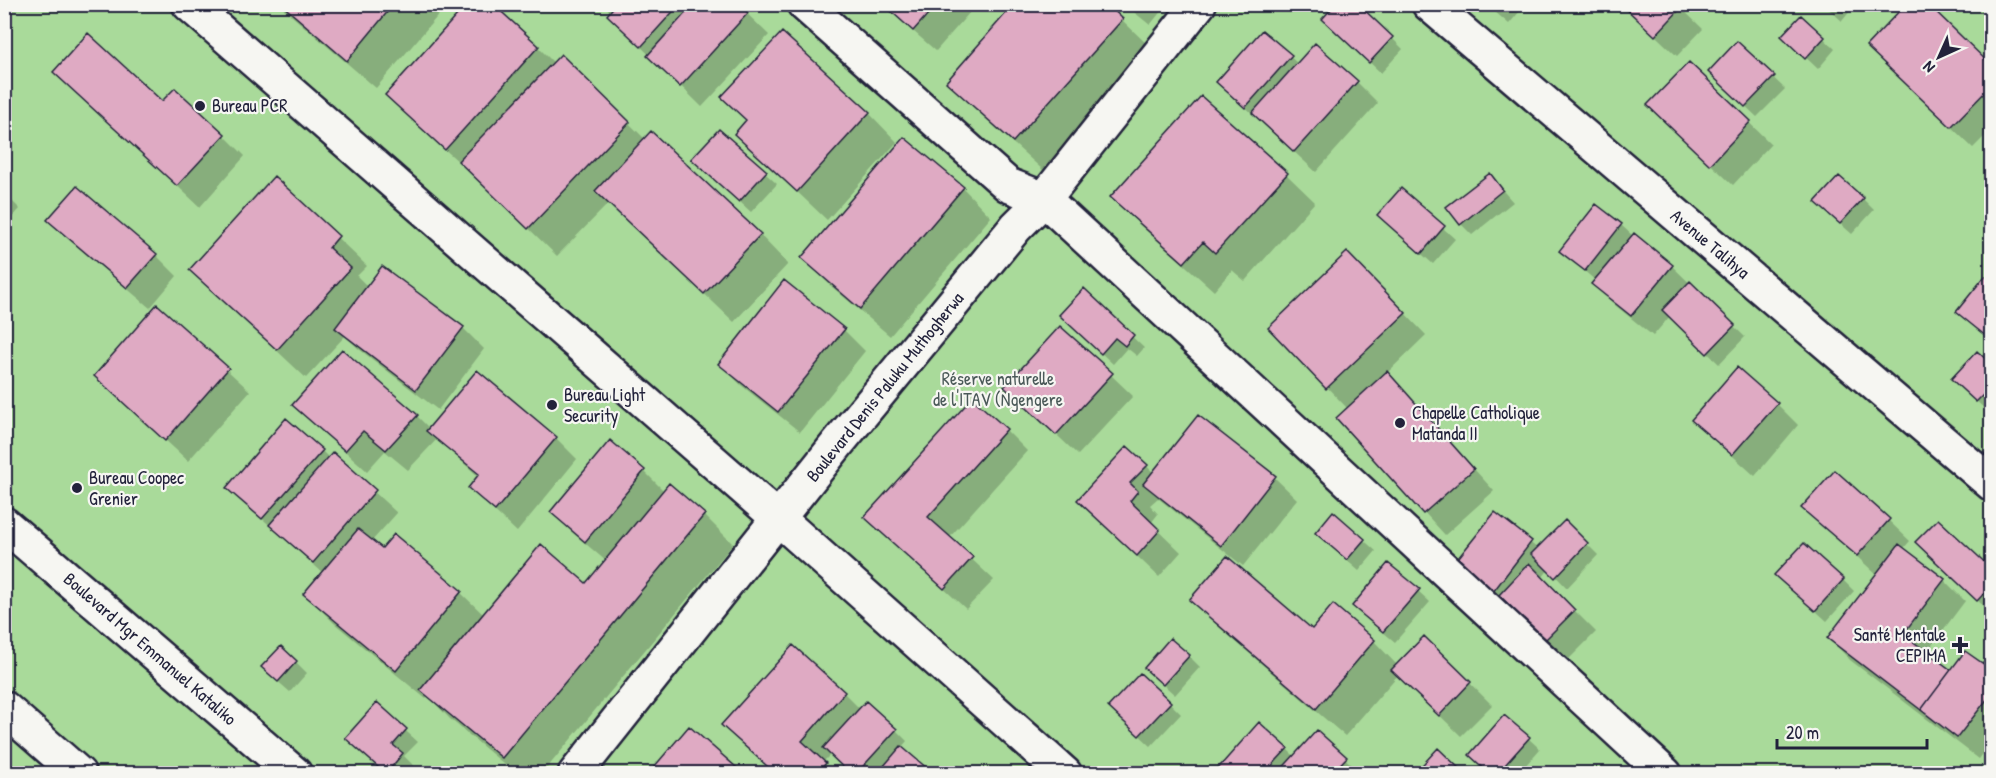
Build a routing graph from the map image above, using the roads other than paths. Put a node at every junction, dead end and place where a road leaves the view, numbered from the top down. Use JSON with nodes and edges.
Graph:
{"nodes":[{"id":1,"x":189,"y":4,"type":"edge"},
{"id":2,"x":804,"y":4,"type":"edge"},
{"id":3,"x":1199,"y":4,"type":"edge"},
{"id":4,"x":1429,"y":4,"type":"edge"},
{"id":5,"x":1044,"y":199,"type":"junction"},
{"id":6,"x":1992,"y":484,"type":"edge"},
{"id":7,"x":779,"y":519,"type":"junction"},
{"id":8,"x":4,"y":524,"type":"edge"},
{"id":9,"x":4,"y":708,"type":"edge"},
{"id":10,"x":79,"y":774,"type":"edge"},
{"id":11,"x":295,"y":774,"type":"edge"},
{"id":12,"x":575,"y":774,"type":"edge"},
{"id":13,"x":1065,"y":774,"type":"edge"},
{"id":14,"x":1665,"y":774,"type":"edge"}],
"edges":[{"from":1,"to":7,"type":"street"},
{"from":2,"to":5,"type":"street"},
{"from":3,"to":5,"type":"street","name":"Boulevard Denis Paluku Muthogherwa"},
{"from":4,"to":6,"type":"street","name":"Avenue Talihya"},
{"from":5,"to":7,"type":"street","name":"Boulevard Denis Paluku Muthogherwa"},
{"from":5,"to":14,"type":"street"},
{"from":7,"to":12,"type":"street","name":"Boulevard Denis Paluku Muthogherwa"},
{"from":7,"to":13,"type":"street"},
{"from":8,"to":11,"type":"street","name":"Boulevard Mgr Emmanuel Kataliko"},
{"from":9,"to":10,"type":"street"}]}
